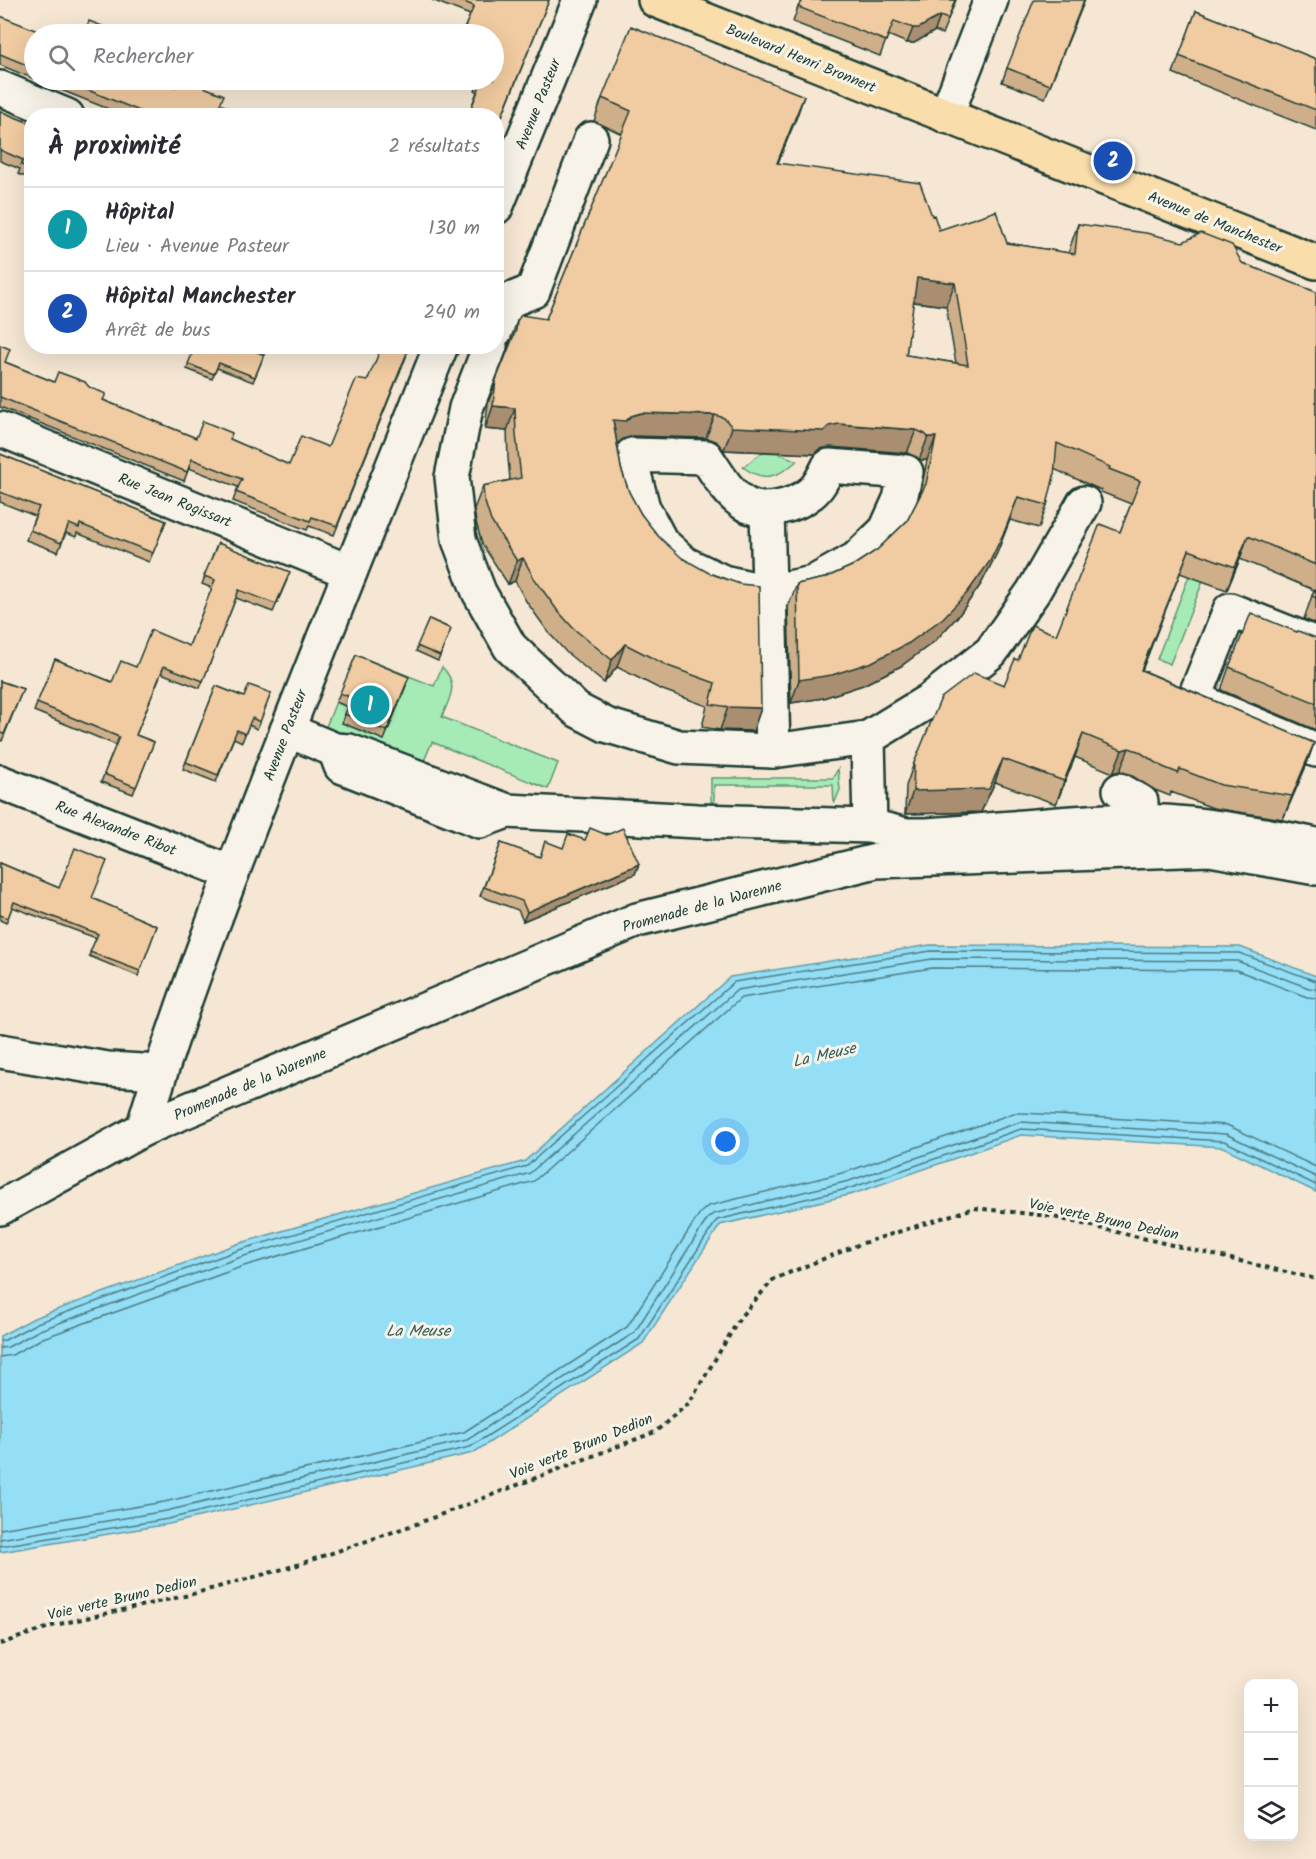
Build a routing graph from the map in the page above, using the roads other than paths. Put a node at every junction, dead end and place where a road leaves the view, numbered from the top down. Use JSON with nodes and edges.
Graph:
{"nodes":[{"id":1,"x":580,"y":0,"type":"edge"},
{"id":2,"x":655,"y":0,"type":"edge"},
{"id":3,"x":991,"y":0,"type":"edge"},
{"id":4,"x":0,"y":88,"type":"edge"},
{"id":5,"x":48,"y":108,"type":"edge"},
{"id":6,"x":946,"y":116,"type":"junction"},
{"id":7,"x":591,"y":139,"type":"dead end"},
{"id":8,"x":504,"y":187,"type":"edge"},
{"id":9,"x":1316,"y":262,"type":"edge"},
{"id":10,"x":504,"y":311,"type":"edge"},
{"id":11,"x":438,"y":354,"type":"edge"},
{"id":12,"x":487,"y":354,"type":"edge"},
{"id":13,"x":0,"y":429,"type":"edge"},
{"id":14,"x":1084,"y":503,"type":"dead end"},
{"id":15,"x":767,"y":509,"type":"junction"},
{"id":16,"x":350,"y":572,"type":"junction"},
{"id":17,"x":769,"y":592,"type":"junction"},
{"id":18,"x":1316,"y":644,"type":"edge"},
{"id":19,"x":287,"y":730,"type":"junction"},
{"id":20,"x":868,"y":738,"type":"junction"},
{"id":21,"x":1316,"y":750,"type":"edge"},
{"id":22,"x":773,"y":751,"type":"junction"},
{"id":23,"x":0,"y":782,"type":"edge"},
{"id":24,"x":1120,"y":790,"type":"dead end"},
{"id":25,"x":1141,"y":822,"type":"junction"},
{"id":26,"x":870,"y":826,"type":"junction"},
{"id":27,"x":1316,"y":845,"type":"edge"},
{"id":28,"x":1316,"y":867,"type":"edge"},
{"id":29,"x":232,"y":873,"type":"junction"},
{"id":30,"x":0,"y":1051,"type":"edge"},
{"id":31,"x":159,"y":1072,"type":"junction"},
{"id":32,"x":143,"y":1129,"type":"junction"},
{"id":33,"x":0,"y":1208,"type":"edge"}],
"edges":[{"from":1,"to":8,"type":"street","name":"Avenue Pasteur"},
{"from":2,"to":6,"type":"main road","name":"Boulevard Henri Bronnert"},
{"from":3,"to":6,"type":"street"},
{"from":4,"to":5,"type":"street"},
{"from":6,"to":9,"type":"main road","name":"Avenue de Manchester"},
{"from":7,"to":10,"type":"street"},
{"from":11,"to":16,"type":"street","name":"Avenue Pasteur"},
{"from":12,"to":22,"type":"street"},
{"from":13,"to":16,"type":"street","name":"Rue Jean Rogissart"},
{"from":14,"to":20,"type":"street"},
{"from":15,"to":17,"type":"street"},
{"from":15,"to":17,"type":"street"},
{"from":15,"to":17,"type":"street"},
{"from":16,"to":19,"type":"street","name":"Avenue Pasteur"},
{"from":17,"to":22,"type":"street"},
{"from":18,"to":21,"type":"street"},
{"from":19,"to":26,"type":"street"},
{"from":19,"to":29,"type":"street","name":"Avenue Pasteur"},
{"from":20,"to":22,"type":"street"},
{"from":20,"to":26,"type":"street"},
{"from":23,"to":29,"type":"street","name":"Rue Alexandre Ribot"},
{"from":24,"to":25,"type":"street"},
{"from":25,"to":26,"type":"street"},
{"from":25,"to":27,"type":"street"},
{"from":28,"to":32,"type":"street","name":"Promenade de la Warenne"},
{"from":29,"to":31,"type":"street","name":"Avenue Pasteur"},
{"from":30,"to":31,"type":"street"},
{"from":31,"to":32,"type":"street","name":"Avenue Pasteur"},
{"from":32,"to":33,"type":"street","name":"Promenade de la Warenne"}]}
